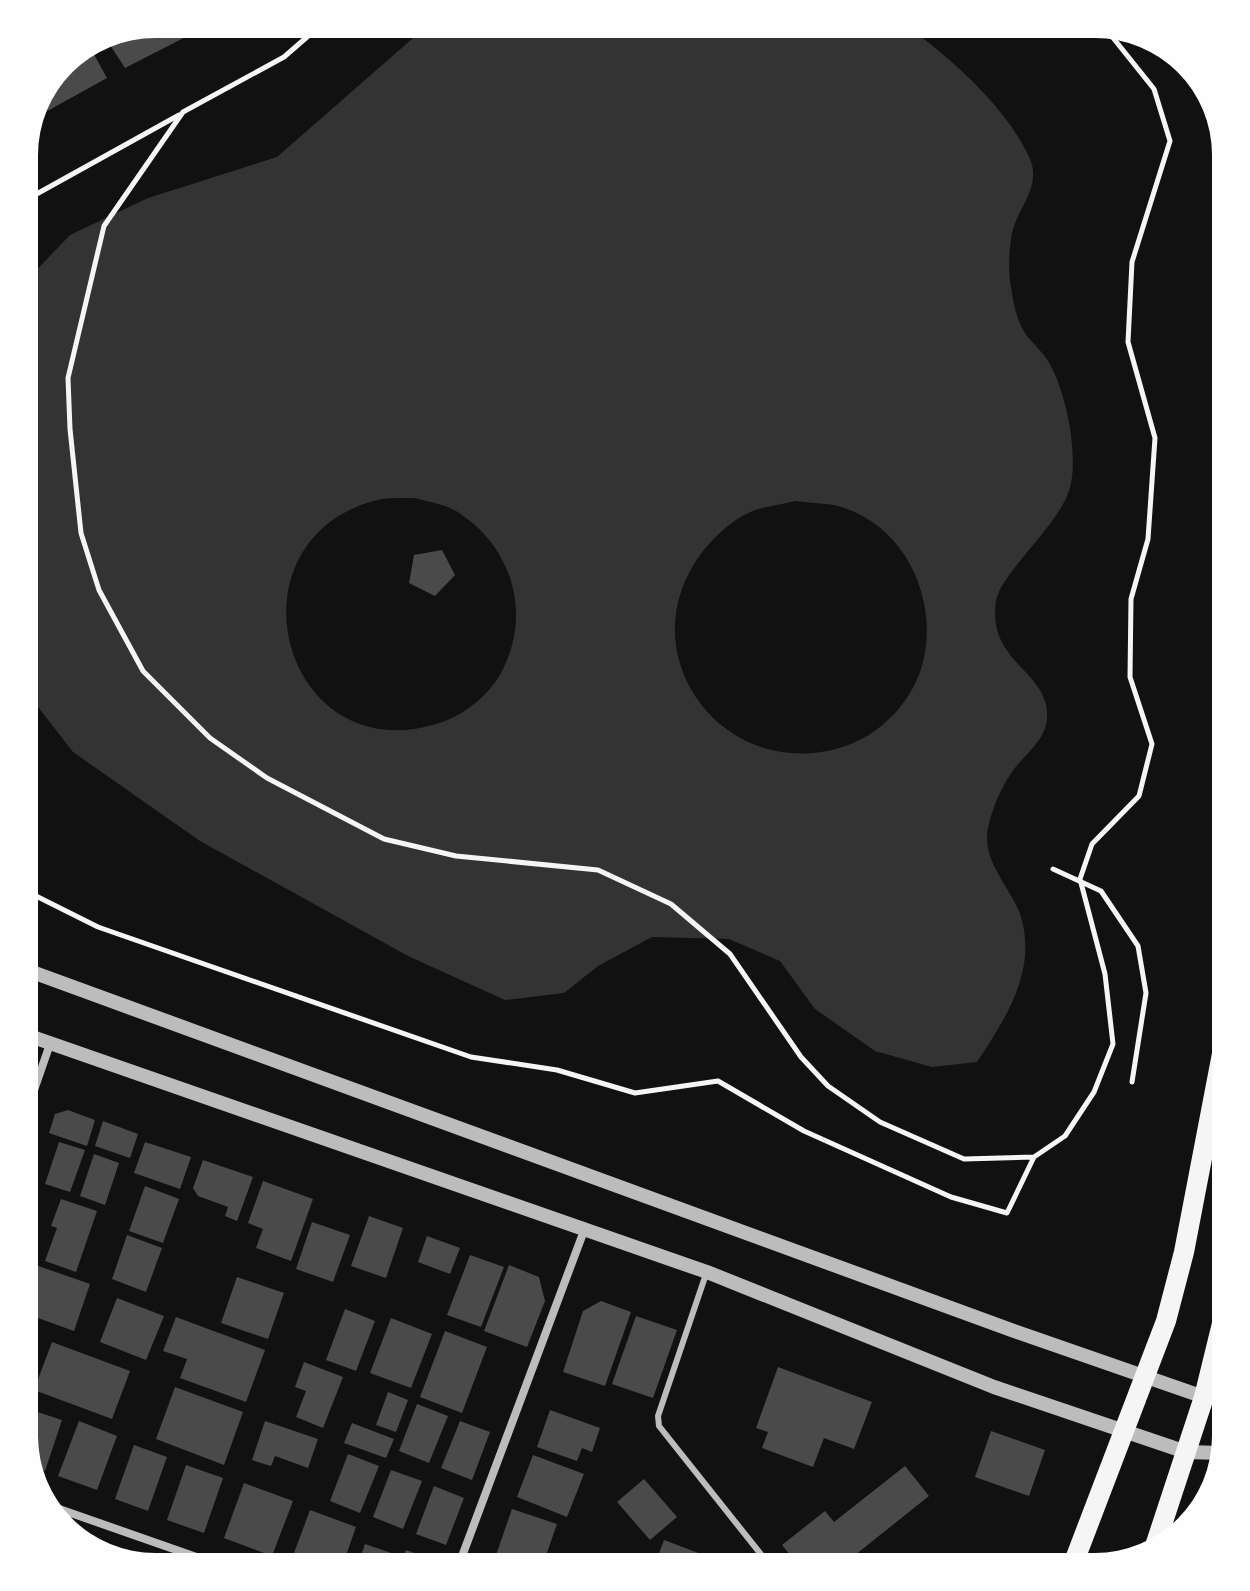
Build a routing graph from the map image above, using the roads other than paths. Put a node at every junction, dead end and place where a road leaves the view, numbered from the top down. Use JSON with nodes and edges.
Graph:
{"nodes":[{"id":1,"x":38,"y":974,"type":"edge"},
{"id":2,"x":38,"y":1039,"type":"edge"},
{"id":3,"x":50,"y":1044,"type":"junction"},
{"id":4,"x":38,"y":1079,"type":"edge"},
{"id":5,"x":1212,"y":1106,"type":"edge"},
{"id":6,"x":585,"y":1228,"type":"junction"},
{"id":7,"x":707,"y":1272,"type":"junction"},
{"id":8,"x":1212,"y":1364,"type":"edge"},
{"id":9,"x":1146,"y":1378,"type":"junction"},
{"id":10,"x":1204,"y":1397,"type":"junction"},
{"id":11,"x":1212,"y":1397,"type":"edge"},
{"id":12,"x":1126,"y":1432,"type":"junction"},
{"id":13,"x":1186,"y":1452,"type":"junction"},
{"id":14,"x":1211,"y":1453,"type":"edge"},
{"id":15,"x":67,"y":1512,"type":"edge"},
{"id":16,"x":1159,"y":1533,"type":"edge"},
{"id":17,"x":173,"y":1553,"type":"edge"},
{"id":18,"x":463,"y":1553,"type":"edge"},
{"id":19,"x":760,"y":1553,"type":"edge"},
{"id":20,"x":1078,"y":1553,"type":"edge"}],
"edges":[{"from":1,"to":9,"type":"street"},
{"from":2,"to":3,"type":"street"},
{"from":3,"to":4,"type":"street"},
{"from":3,"to":6,"type":"street"},
{"from":5,"to":9,"type":"main road"},
{"from":6,"to":7,"type":"street"},
{"from":6,"to":18,"type":"street"},
{"from":7,"to":12,"type":"street"},
{"from":7,"to":19,"type":"lane"},
{"from":8,"to":10,"type":"main road"},
{"from":9,"to":10,"type":"street"},
{"from":9,"to":12,"type":"main road"},
{"from":10,"to":11,"type":"street"},
{"from":10,"to":13,"type":"main road"},
{"from":12,"to":13,"type":"street"},
{"from":12,"to":20,"type":"main road"},
{"from":13,"to":14,"type":"street"},
{"from":13,"to":16,"type":"main road"},
{"from":15,"to":17,"type":"street"}]}
